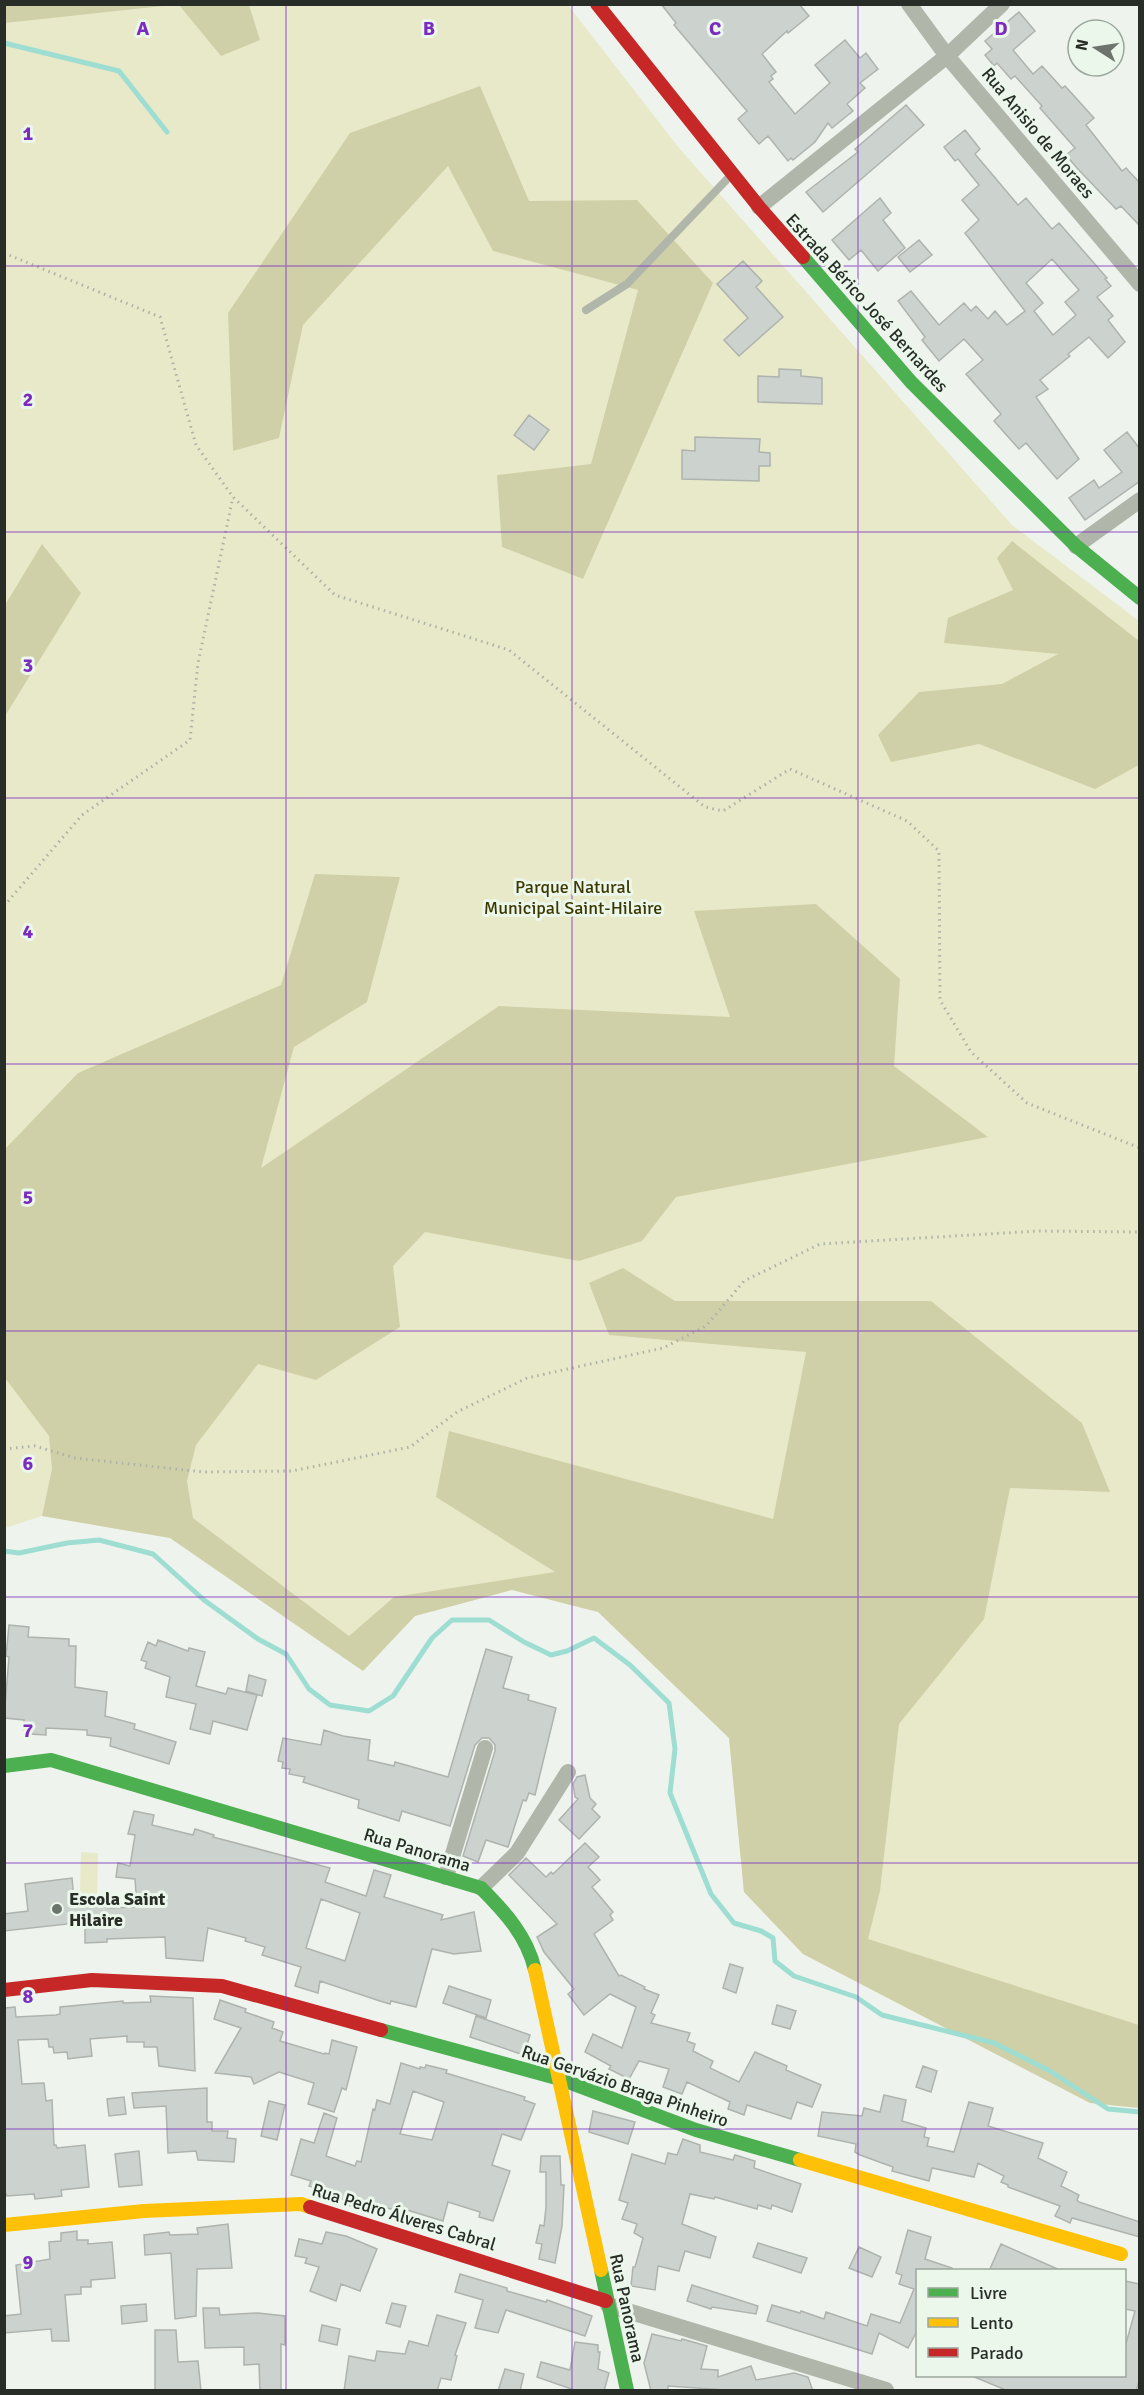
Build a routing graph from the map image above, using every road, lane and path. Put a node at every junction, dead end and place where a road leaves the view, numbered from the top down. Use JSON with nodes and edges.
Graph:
{"nodes":[{"id":1,"x":597,"y":4,"type":"edge"},
{"id":2,"x":909,"y":4,"type":"edge"},
{"id":3,"x":1002,"y":4,"type":"edge"},
{"id":4,"x":947,"y":56,"type":"junction"},
{"id":5,"x":732,"y":174,"type":"junction"},
{"id":6,"x":759,"y":207,"type":"junction"},
{"id":7,"x":4,"y":253,"type":"edge"},
{"id":8,"x":1140,"y":284,"type":"edge"},
{"id":9,"x":586,"y":310,"type":"dead end"},
{"id":10,"x":233,"y":497,"type":"junction"},
{"id":11,"x":1140,"y":500,"type":"edge"},
{"id":12,"x":1076,"y":546,"type":"junction"},
{"id":13,"x":1140,"y":598,"type":"edge"},
{"id":14,"x":4,"y":906,"type":"edge"},
{"id":15,"x":1140,"y":1148,"type":"edge"},
{"id":16,"x":1140,"y":1232,"type":"edge"},
{"id":17,"x":4,"y":1449,"type":"edge"},
{"id":18,"x":485,"y":1748,"type":"dead end"},
{"id":19,"x":4,"y":1766,"type":"edge"},
{"id":20,"x":568,"y":1772,"type":"dead end"},
{"id":21,"x":446,"y":1877,"type":"junction"},
{"id":22,"x":481,"y":1888,"type":"junction"},
{"id":23,"x":4,"y":1990,"type":"edge"},
{"id":24,"x":560,"y":2079,"type":"junction"},
{"id":25,"x":4,"y":2225,"type":"edge"},
{"id":26,"x":1121,"y":2254,"type":"dead end"},
{"id":27,"x":607,"y":2303,"type":"junction"},
{"id":28,"x":627,"y":2391,"type":"edge"},
{"id":29,"x":886,"y":2391,"type":"edge"}],
"edges":[{"from":1,"to":5,"type":"street","name":"Estrada Bérico José Bernardes"},
{"from":2,"to":4,"type":"street","name":"Rua Anisio de Moraes"},
{"from":3,"to":4,"type":"street"},
{"from":4,"to":6,"type":"street"},
{"from":4,"to":8,"type":"street","name":"Rua Anisio de Moraes"},
{"from":5,"to":6,"type":"street","name":"Estrada Bérico José Bernardes"},
{"from":5,"to":9,"type":"lane"},
{"from":6,"to":12,"type":"street","name":"Estrada Bérico José Bernardes"},
{"from":7,"to":10,"type":"path"},
{"from":10,"to":14,"type":"path"},
{"from":10,"to":15,"type":"path"},
{"from":11,"to":12,"type":"street"},
{"from":12,"to":13,"type":"street","name":"Estrada Bérico José Bernardes"},
{"from":16,"to":17,"type":"path"},
{"from":18,"to":21,"type":"street"},
{"from":19,"to":21,"type":"street","name":"Rua Panorama"},
{"from":20,"to":22,"type":"street"},
{"from":21,"to":22,"type":"street","name":"Rua Panorama"},
{"from":22,"to":24,"type":"street","name":"Rua Panorama"},
{"from":23,"to":24,"type":"street","name":"Rua Gervázio Braga Pinheiro"},
{"from":24,"to":26,"type":"street","name":"Rua Gervázio Braga Pinheiro"},
{"from":24,"to":27,"type":"street","name":"Rua Panorama"},
{"from":25,"to":27,"type":"street","name":"Rua Pedro Álveres Cabral"},
{"from":27,"to":28,"type":"street","name":"Rua Panorama"},
{"from":27,"to":29,"type":"street","name":"Rua Pedro Álveres Cabral"}]}
